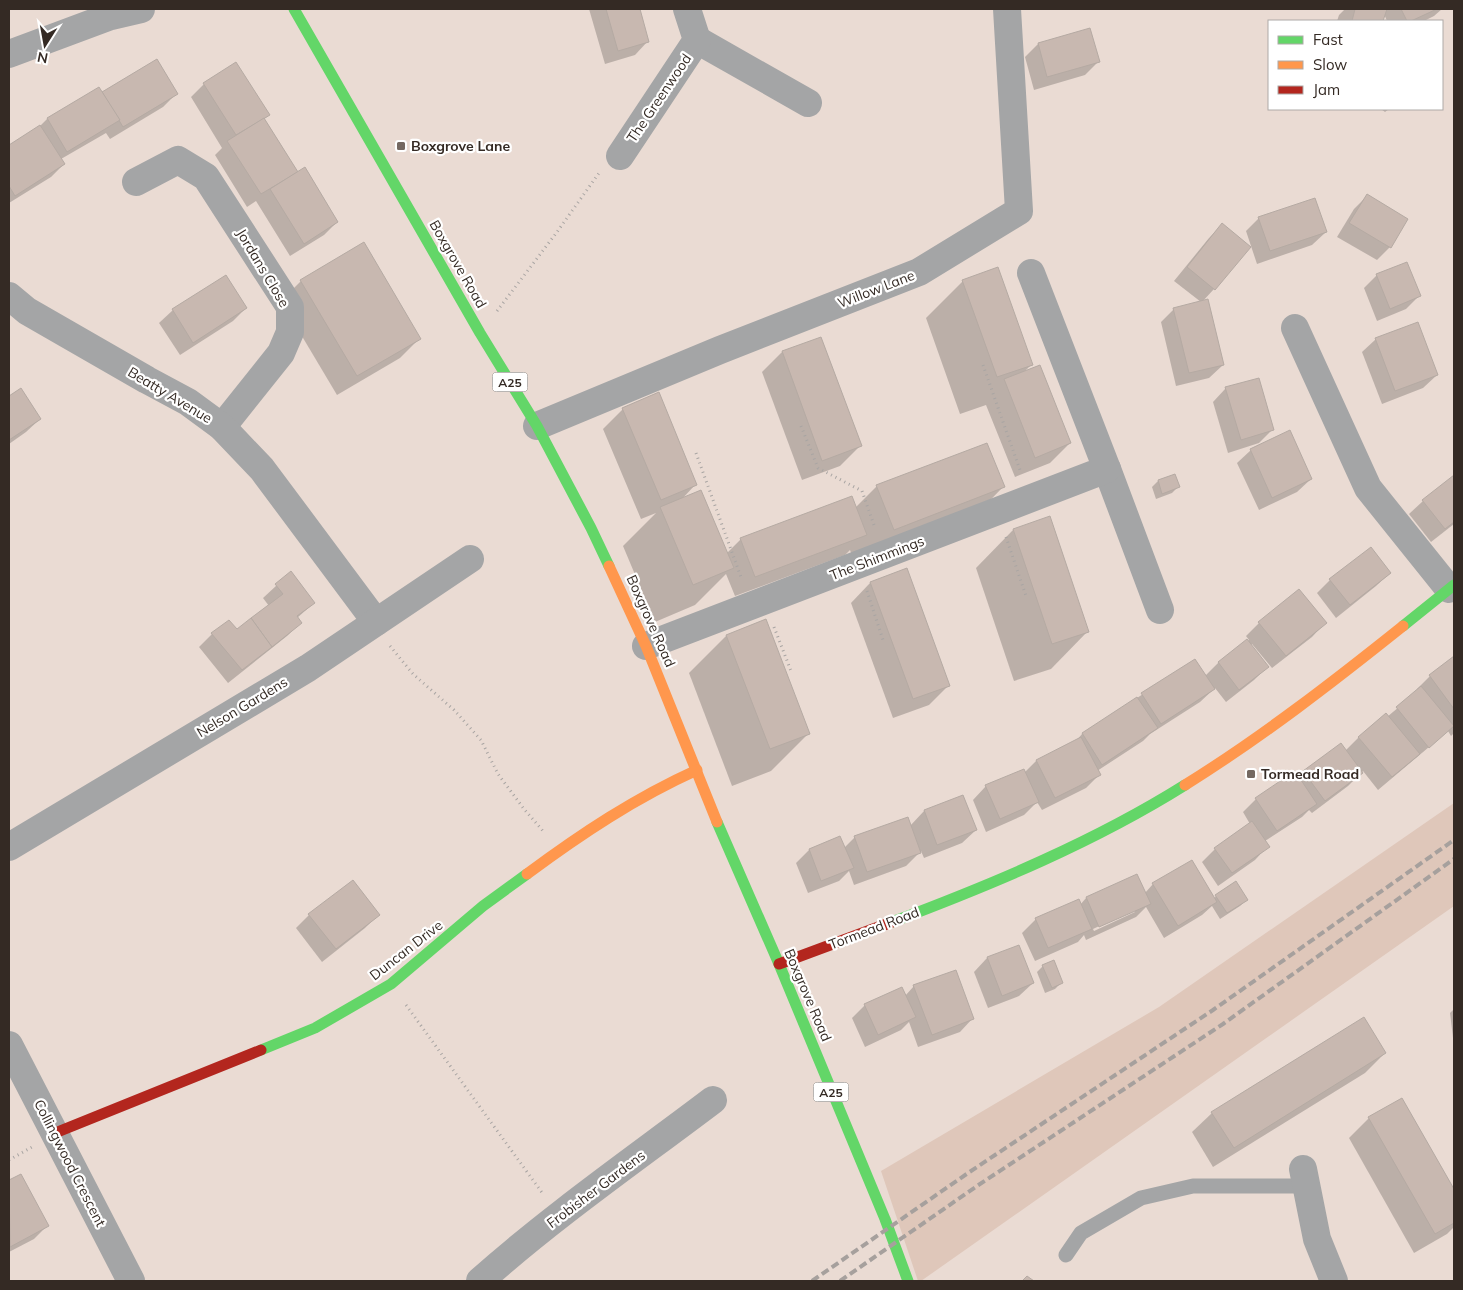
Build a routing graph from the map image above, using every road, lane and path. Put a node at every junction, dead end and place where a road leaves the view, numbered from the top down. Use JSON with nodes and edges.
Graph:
{"nodes":[{"id":1,"x":141,"y":9,"type":"edge"},
{"id":2,"x":294,"y":9,"type":"edge"},
{"id":3,"x":687,"y":9,"type":"edge"},
{"id":4,"x":1007,"y":9,"type":"edge"},
{"id":5,"x":697,"y":40,"type":"junction"},
{"id":6,"x":9,"y":54,"type":"edge"},
{"id":7,"x":808,"y":104,"type":"dead end"},
{"id":8,"x":620,"y":156,"type":"joint"},
{"id":9,"x":136,"y":182,"type":"dead end"},
{"id":10,"x":1031,"y":273,"type":"dead end"},
{"id":11,"x":9,"y":296,"type":"edge"},
{"id":12,"x":1295,"y":328,"type":"dead end"},
{"id":13,"x":480,"y":333,"type":"junction"},
{"id":14,"x":983,"y":365,"type":"dead end"},
{"id":15,"x":536,"y":426,"type":"junction"},
{"id":16,"x":802,"y":426,"type":"dead end"},
{"id":17,"x":222,"y":427,"type":"junction"},
{"id":18,"x":696,"y":453,"type":"dead end"},
{"id":19,"x":1107,"y":469,"type":"junction"},
{"id":20,"x":1029,"y":498,"type":"junction"},
{"id":21,"x":997,"y":512,"type":"junction"},
{"id":22,"x":884,"y":555,"type":"junction"},
{"id":23,"x":470,"y":559,"type":"dead end"},
{"id":24,"x":858,"y":565,"type":"junction"},
{"id":25,"x":1451,"y":587,"type":"edge"},
{"id":26,"x":1026,"y":596,"type":"dead end"},
{"id":27,"x":757,"y":604,"type":"junction"},
{"id":28,"x":1160,"y":610,"type":"dead end"},
{"id":29,"x":376,"y":622,"type":"junction"},
{"id":30,"x":884,"y":640,"type":"dead end"},
{"id":31,"x":646,"y":646,"type":"junction"},
{"id":32,"x":791,"y":670,"type":"dead end"},
{"id":33,"x":697,"y":770,"type":"junction"},
{"id":34,"x":9,"y":847,"type":"edge"},
{"id":35,"x":559,"y":850,"type":"junction"},
{"id":36,"x":779,"y":964,"type":"junction"},
{"id":37,"x":391,"y":984,"type":"junction"},
{"id":38,"x":9,"y":1045,"type":"edge"},
{"id":39,"x":713,"y":1100,"type":"dead end"},
{"id":40,"x":55,"y":1133,"type":"junction"},
{"id":41,"x":1305,"y":1177,"type":"joint"},
{"id":42,"x":559,"y":1217,"type":"junction"},
{"id":43,"x":1066,"y":1255,"type":"dead end"},
{"id":44,"x":131,"y":1281,"type":"edge"},
{"id":45,"x":480,"y":1281,"type":"edge"},
{"id":46,"x":908,"y":1281,"type":"edge"},
{"id":47,"x":1334,"y":1281,"type":"edge"}],
"edges":[{"from":1,"to":6,"type":"street"},
{"from":2,"to":13,"type":"street","name":"Boxgrove Road","number":"A25"},
{"from":3,"to":5,"type":"street","name":"The Greenwood"},
{"from":4,"to":15,"type":"street","name":"Willow Lane"},
{"from":5,"to":7,"type":"street","name":"The Greenwood"},
{"from":5,"to":8,"type":"street","name":"The Greenwood"},
{"from":8,"to":13,"type":"path"},
{"from":9,"to":17,"type":"street","name":"Jordans Close"},
{"from":10,"to":19,"type":"street"},
{"from":11,"to":17,"type":"street","name":"Beatty Avenue"},
{"from":12,"to":25,"type":"street","name":"Tormead Road"},
{"from":13,"to":15,"type":"street","name":"Boxgrove Road","number":"A25"},
{"from":14,"to":20,"type":"path"},
{"from":15,"to":31,"type":"street","name":"Boxgrove Road","number":"A25"},
{"from":16,"to":22,"type":"path"},
{"from":17,"to":29,"type":"street","name":"Beatty Avenue"},
{"from":18,"to":27,"type":"path"},
{"from":19,"to":20,"type":"street","name":"The Shimmings"},
{"from":19,"to":28,"type":"street"},
{"from":20,"to":21,"type":"street","name":"The Shimmings"},
{"from":21,"to":22,"type":"street","name":"The Shimmings"},
{"from":21,"to":26,"type":"path"},
{"from":22,"to":24,"type":"street","name":"The Shimmings"},
{"from":23,"to":29,"type":"street","name":"Nelson Gardens"},
{"from":24,"to":27,"type":"street","name":"The Shimmings"},
{"from":24,"to":30,"type":"path"},
{"from":25,"to":36,"type":"street","name":"Tormead Road"},
{"from":27,"to":31,"type":"street","name":"The Shimmings"},
{"from":27,"to":32,"type":"path"},
{"from":29,"to":34,"type":"street","name":"Nelson Gardens"},
{"from":29,"to":35,"type":"path"},
{"from":31,"to":33,"type":"street","name":"Boxgrove Road","number":"A25"},
{"from":33,"to":35,"type":"street","name":"Duncan Drive"},
{"from":33,"to":36,"type":"street","name":"Boxgrove Road","number":"A25"},
{"from":35,"to":37,"type":"street","name":"Duncan Drive"},
{"from":36,"to":46,"type":"street","name":"Boxgrove Road","number":"A25"},
{"from":37,"to":40,"type":"street","name":"Duncan Drive"},
{"from":37,"to":42,"type":"path"},
{"from":38,"to":40,"type":"street","name":"Collingwood Crescent"},
{"from":39,"to":42,"type":"street","name":"Frobisher Gardens"},
{"from":40,"to":44,"type":"street","name":"Collingwood Crescent"},
{"from":41,"to":43,"type":"lane"},
{"from":41,"to":47,"type":"street"},
{"from":42,"to":45,"type":"street","name":"Frobisher Gardens"}]}
